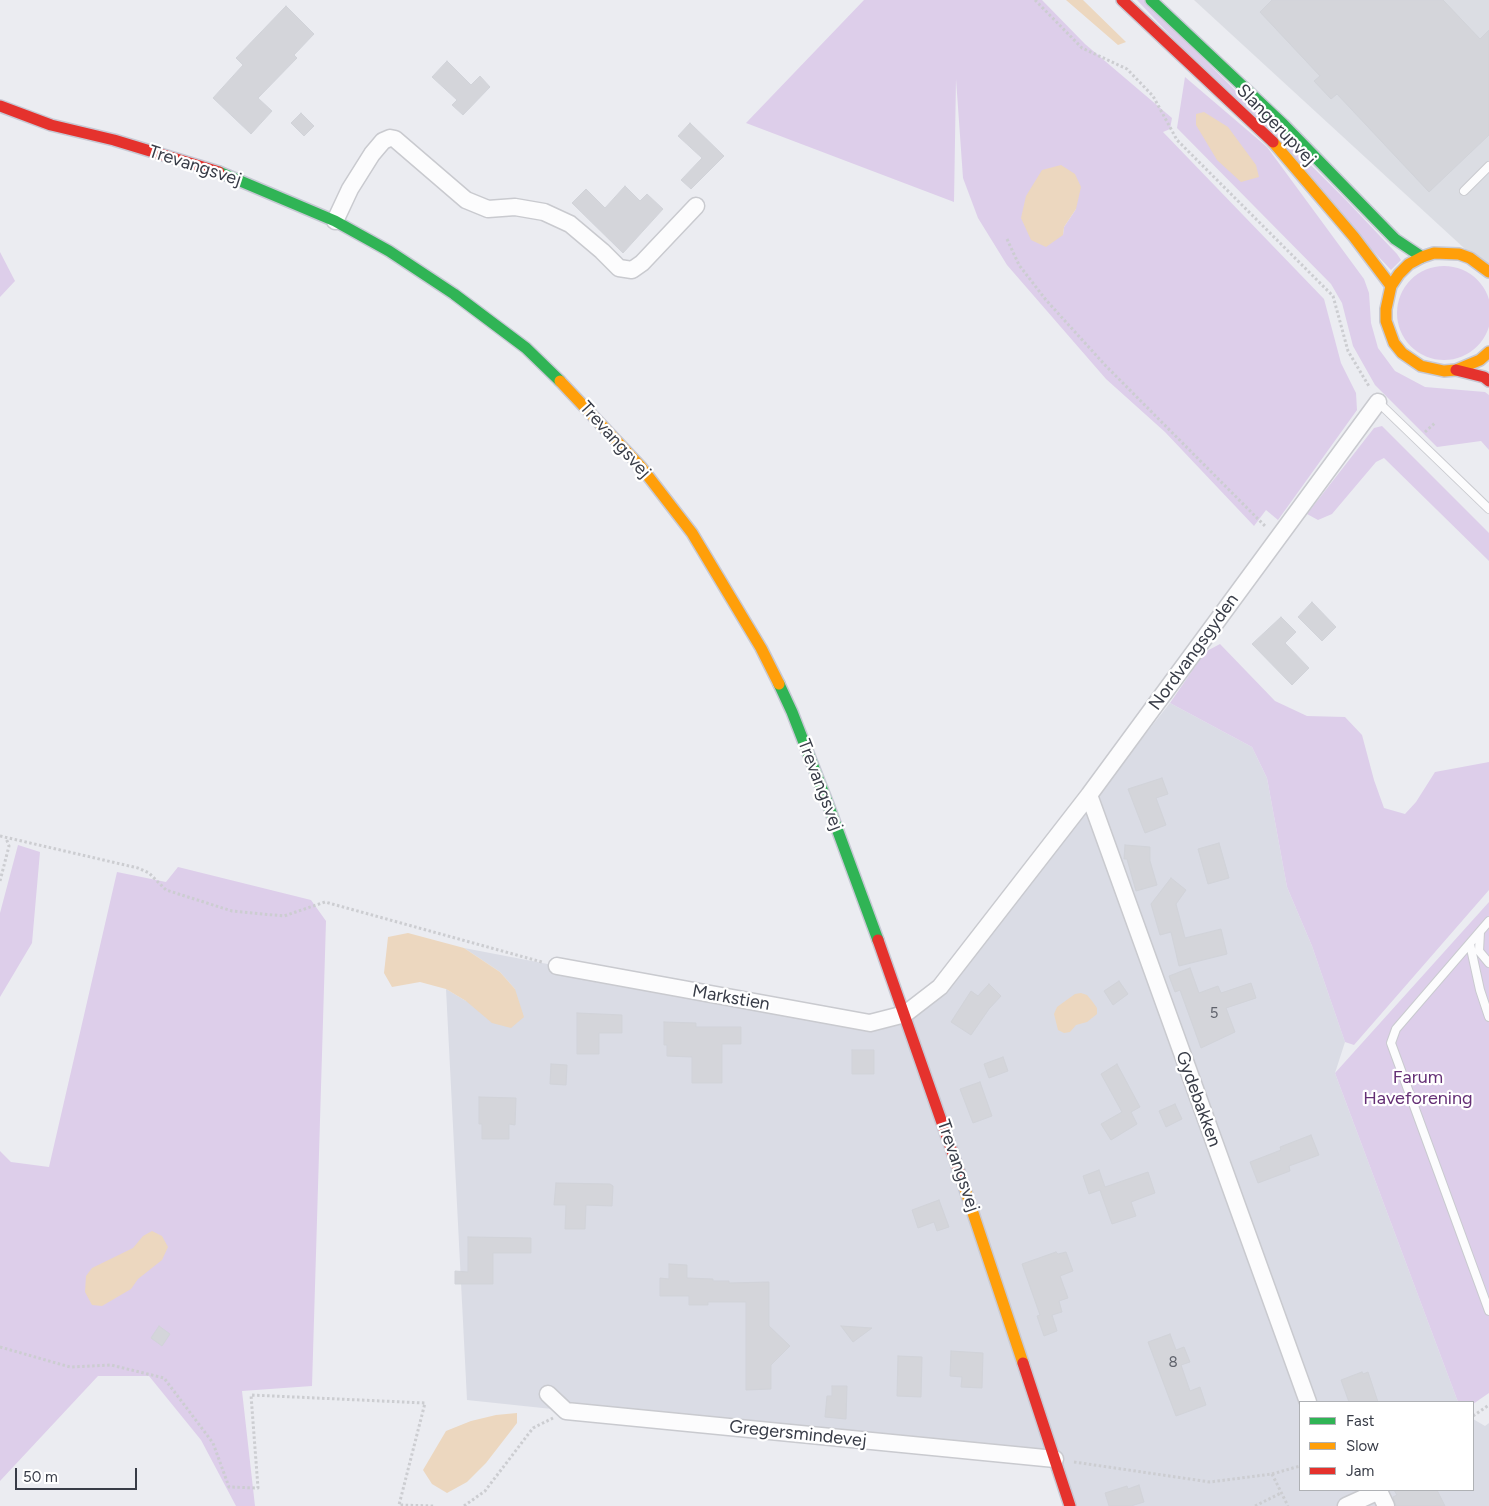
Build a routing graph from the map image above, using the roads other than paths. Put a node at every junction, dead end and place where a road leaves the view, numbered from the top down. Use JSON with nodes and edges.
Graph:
{"nodes":[{"id":1,"x":1122,"y":0,"type":"edge"},
{"id":2,"x":1152,"y":0,"type":"edge"},
{"id":3,"x":0,"y":106,"type":"edge"},
{"id":4,"x":0,"y":118,"type":"edge"},
{"id":5,"x":51,"y":124,"type":"junction"},
{"id":6,"x":1489,"y":166,"type":"edge"},
{"id":7,"x":1464,"y":191,"type":"dead end"},
{"id":8,"x":696,"y":206,"type":"dead end"},
{"id":9,"x":335,"y":221,"type":"junction"},
{"id":10,"x":1422,"y":257,"type":"junction"},
{"id":11,"x":1489,"y":272,"type":"edge"},
{"id":12,"x":1391,"y":286,"type":"junction"},
{"id":13,"x":1489,"y":352,"type":"edge"},
{"id":14,"x":1456,"y":370,"type":"junction"},
{"id":15,"x":1489,"y":381,"type":"edge"},
{"id":16,"x":1378,"y":402,"type":"joint"},
{"id":17,"x":1489,"y":509,"type":"edge"},
{"id":18,"x":1088,"y":795,"type":"junction"},
{"id":19,"x":1489,"y":921,"type":"edge"},
{"id":20,"x":1480,"y":932,"type":"junction"},
{"id":21,"x":1470,"y":944,"type":"junction"},
{"id":22,"x":1489,"y":963,"type":"edge"},
{"id":23,"x":557,"y":966,"type":"road end"},
{"id":24,"x":905,"y":1014,"type":"junction"},
{"id":25,"x":1489,"y":1017,"type":"edge"},
{"id":26,"x":1489,"y":1311,"type":"edge"},
{"id":27,"x":548,"y":1394,"type":"dead end"},
{"id":28,"x":1308,"y":1401,"type":"edge"},
{"id":29,"x":1055,"y":1459,"type":"junction"},
{"id":30,"x":1070,"y":1506,"type":"edge"},
{"id":31,"x":1346,"y":1506,"type":"edge"},
{"id":32,"x":1386,"y":1506,"type":"edge"}],
"edges":[{"from":1,"to":12,"type":"street","name":"Slangerupvej"},
{"from":2,"to":10,"type":"street","name":"Slangerupvej"},
{"from":3,"to":5,"type":"street","name":"Trevangsvej"},
{"from":4,"to":5,"type":"street","name":"Trevangsvej"},
{"from":5,"to":9,"type":"street","name":"Trevangsvej"},
{"from":6,"to":7,"type":"lane"},
{"from":8,"to":9,"type":"street"},
{"from":9,"to":24,"type":"street","name":"Trevangsvej"},
{"from":10,"to":11,"type":"street"},
{"from":10,"to":12,"type":"street"},
{"from":12,"to":14,"type":"street"},
{"from":13,"to":14,"type":"street"},
{"from":14,"to":15,"type":"street"},
{"from":16,"to":17,"type":"lane"},
{"from":16,"to":18,"type":"street","name":"Nordvangsgyden"},
{"from":18,"to":24,"type":"street","name":"Nordvangsgyden"},
{"from":18,"to":28,"type":"street","name":"Gydebakken"},
{"from":19,"to":20,"type":"lane"},
{"from":20,"to":21,"type":"lane"},
{"from":20,"to":22,"type":"lane"},
{"from":21,"to":25,"type":"lane"},
{"from":21,"to":26,"type":"lane"},
{"from":23,"to":24,"type":"street","name":"Markstien"},
{"from":24,"to":29,"type":"street","name":"Trevangsvej"},
{"from":27,"to":29,"type":"street","name":"Gregersmindevej"},
{"from":29,"to":30,"type":"street","name":"Trevangsvej"},
{"from":31,"to":32,"type":"street"}]}
